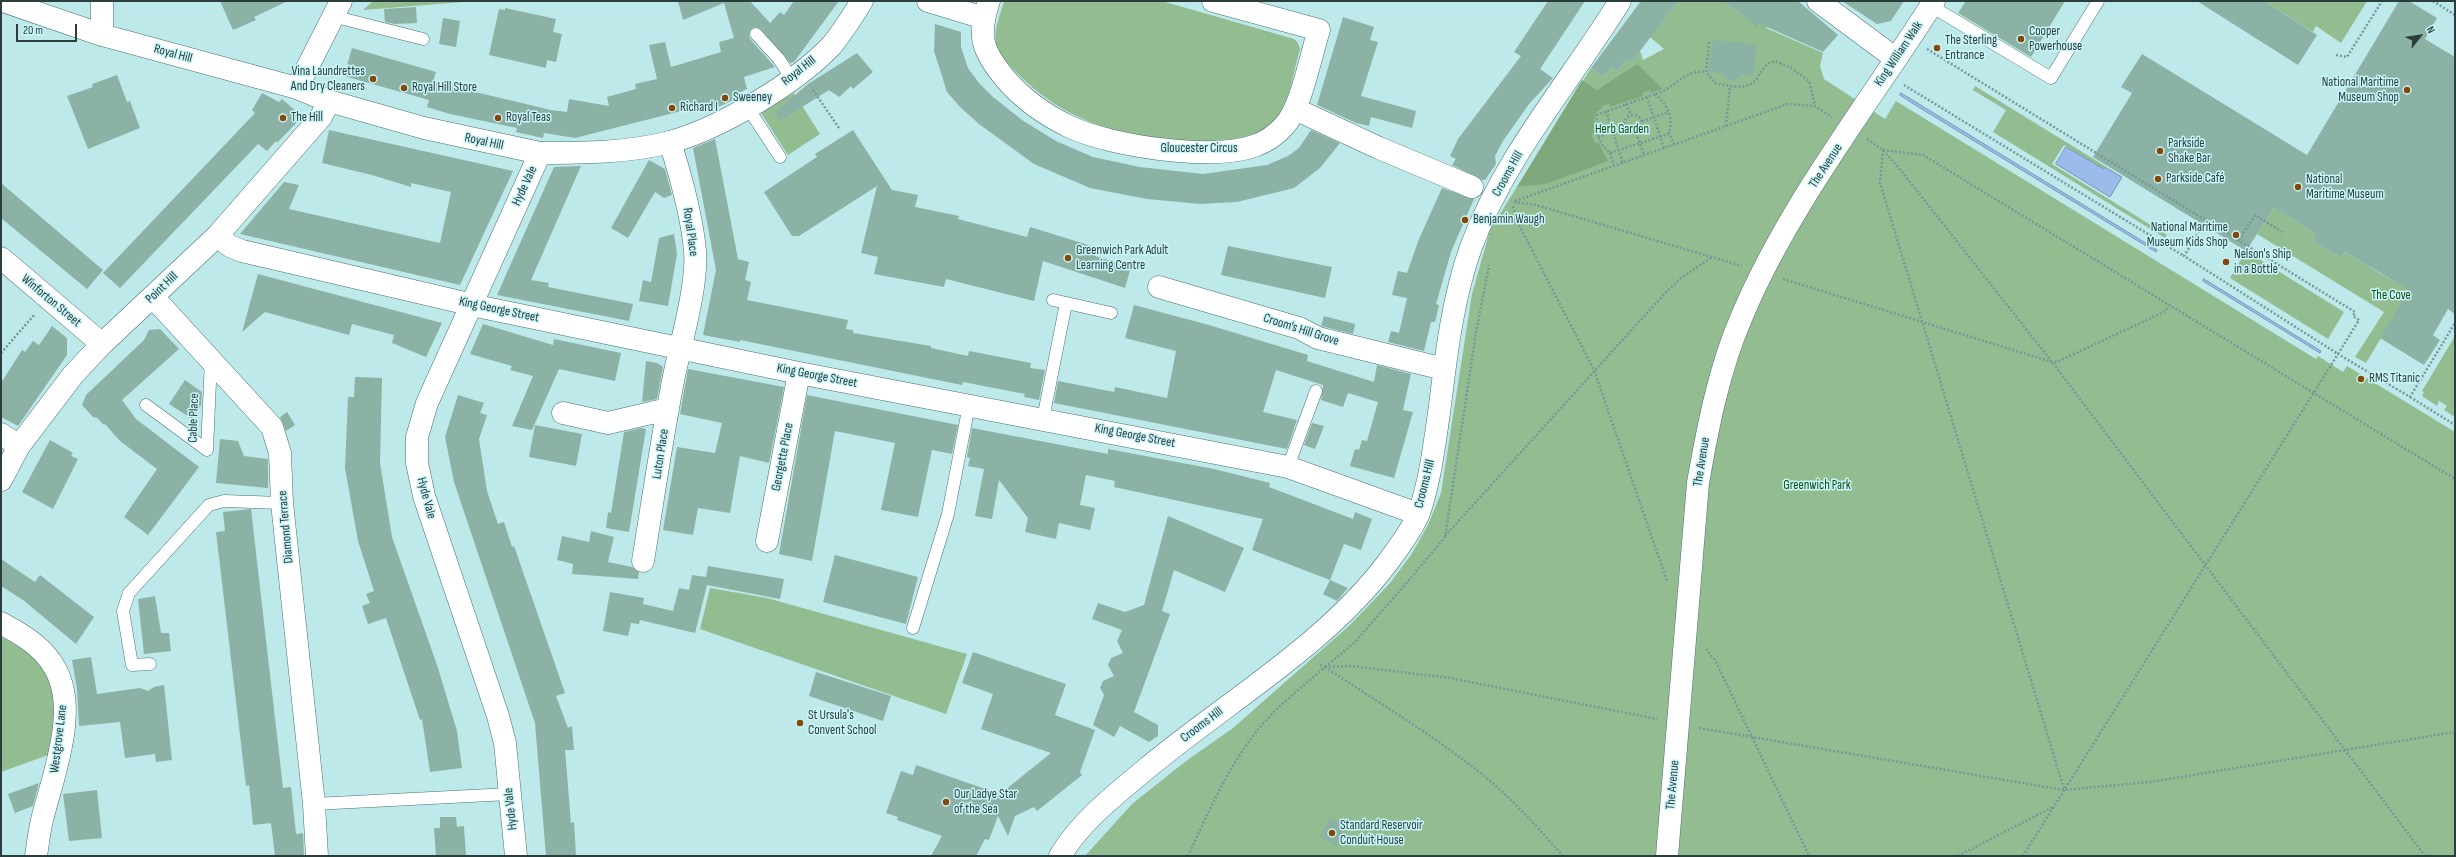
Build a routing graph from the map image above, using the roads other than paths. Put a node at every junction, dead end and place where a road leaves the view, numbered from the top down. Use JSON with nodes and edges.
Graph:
{"nodes":[{"id":1,"x":2,"y":1,"type":"edge"},
{"id":2,"x":102,"y":1,"type":"edge"},
{"id":3,"x":862,"y":1,"type":"edge"},
{"id":4,"x":928,"y":1,"type":"edge"},
{"id":5,"x":1213,"y":1,"type":"edge"},
{"id":6,"x":1620,"y":1,"type":"edge"},
{"id":7,"x":1818,"y":1,"type":"edge"},
{"id":8,"x":2098,"y":1,"type":"edge"},
{"id":9,"x":1932,"y":4,"type":"edge"},
{"id":10,"x":336,"y":9,"type":"edge"},
{"id":11,"x":986,"y":9,"type":"edge"},
{"id":12,"x":756,"y":34,"type":"dead end"},
{"id":13,"x":102,"y":35,"type":"junction"},
{"id":14,"x":423,"y":40,"type":"dead end"},
{"id":15,"x":1896,"y":59,"type":"junction"},
{"id":16,"x":800,"y":81,"type":"junction"},
{"id":17,"x":297,"y":88,"type":"junction"},
{"id":18,"x":329,"y":101,"type":"junction"},
{"id":19,"x":1864,"y":106,"type":"joint"},
{"id":20,"x":748,"y":108,"type":"junction"},
{"id":21,"x":1295,"y":108,"type":"junction"},
{"id":22,"x":670,"y":142,"type":"junction"},
{"id":23,"x":540,"y":154,"type":"junction"},
{"id":24,"x":780,"y":157,"type":"dead end"},
{"id":25,"x":1472,"y":187,"type":"dead end"},
{"id":26,"x":216,"y":236,"type":"junction"},
{"id":27,"x":1,"y":258,"type":"edge"},
{"id":28,"x":1159,"y":287,"type":"dead end"},
{"id":29,"x":154,"y":297,"type":"junction"},
{"id":30,"x":1053,"y":300,"type":"dead end"},
{"id":31,"x":1066,"y":303,"type":"junction"},
{"id":32,"x":471,"y":304,"type":"junction"},
{"id":33,"x":1111,"y":314,"type":"dead end"},
{"id":34,"x":102,"y":344,"type":"junction"},
{"id":35,"x":680,"y":347,"type":"junction"},
{"id":36,"x":211,"y":359,"type":"junction"},
{"id":37,"x":1444,"y":369,"type":"junction"},
{"id":38,"x":799,"y":373,"type":"junction"},
{"id":39,"x":1316,"y":391,"type":"dead end"},
{"id":40,"x":146,"y":405,"type":"dead end"},
{"id":41,"x":969,"y":405,"type":"junction"},
{"id":42,"x":668,"y":409,"type":"junction"},
{"id":43,"x":563,"y":413,"type":"dead end"},
{"id":44,"x":1043,"y":419,"type":"junction"},
{"id":45,"x":1,"y":434,"type":"edge"},
{"id":46,"x":20,"y":446,"type":"junction"},
{"id":47,"x":1288,"y":467,"type":"junction"},
{"id":48,"x":1,"y":480,"type":"edge"},
{"id":49,"x":282,"y":503,"type":"junction"},
{"id":50,"x":1418,"y":514,"type":"junction"},
{"id":51,"x":767,"y":542,"type":"dead end"},
{"id":52,"x":643,"y":561,"type":"dead end"},
{"id":53,"x":1,"y":623,"type":"edge"},
{"id":54,"x":913,"y":628,"type":"dead end"},
{"id":55,"x":150,"y":664,"type":"dead end"},
{"id":56,"x":510,"y":794,"type":"junction"},
{"id":57,"x":314,"y":804,"type":"junction"},
{"id":58,"x":36,"y":856,"type":"edge"},
{"id":59,"x":317,"y":856,"type":"edge"},
{"id":60,"x":516,"y":856,"type":"edge"},
{"id":61,"x":1060,"y":856,"type":"edge"},
{"id":62,"x":1667,"y":856,"type":"edge"}],
"edges":[{"from":1,"to":13,"type":"street","name":"Royal Hill"},
{"from":2,"to":13,"type":"street"},
{"from":3,"to":16,"type":"street","name":"Royal Hill"},
{"from":4,"to":11,"type":"street","name":"Gloucester Circus"},
{"from":5,"to":21,"type":"street","name":"Gloucester Circus"},
{"from":6,"to":37,"type":"street","name":"Crooms Hill"},
{"from":7,"to":15,"type":"street"},
{"from":8,"to":9,"type":"lane"},
{"from":9,"to":15,"type":"street","name":"King William Walk"},
{"from":10,"to":14,"type":"lane"},
{"from":10,"to":17,"type":"street"},
{"from":11,"to":21,"type":"street","name":"Gloucester Circus"},
{"from":12,"to":16,"type":"lane"},
{"from":13,"to":17,"type":"street","name":"Royal Hill"},
{"from":15,"to":19,"type":"street","name":"King William Walk"},
{"from":16,"to":20,"type":"street","name":"Royal Hill"},
{"from":17,"to":18,"type":"street","name":"Royal Hill"},
{"from":18,"to":23,"type":"street","name":"Royal Hill"},
{"from":18,"to":26,"type":"street","name":"Point Hill"},
{"from":19,"to":62,"type":"street","name":"The Avenue"},
{"from":20,"to":22,"type":"street","name":"Royal Hill"},
{"from":20,"to":24,"type":"lane"},
{"from":21,"to":25,"type":"street"},
{"from":22,"to":23,"type":"street","name":"Royal Hill"},
{"from":22,"to":35,"type":"street","name":"Royal Place"},
{"from":23,"to":32,"type":"street","name":"Hyde Vale"},
{"from":26,"to":29,"type":"street","name":"Point Hill"},
{"from":26,"to":32,"type":"street","name":"King George Street"},
{"from":27,"to":34,"type":"street","name":"Winforton Street"},
{"from":28,"to":37,"type":"street","name":"Croom's Hill Grove"},
{"from":29,"to":34,"type":"street","name":"Point Hill"},
{"from":29,"to":36,"type":"street","name":"Diamond Terrace"},
{"from":30,"to":31,"type":"lane"},
{"from":31,"to":33,"type":"lane"},
{"from":31,"to":44,"type":"lane"},
{"from":32,"to":35,"type":"street","name":"King George Street"},
{"from":32,"to":56,"type":"street","name":"Hyde Vale"},
{"from":34,"to":46,"type":"street","name":"Point Hill"},
{"from":35,"to":38,"type":"street","name":"King George Street"},
{"from":35,"to":42,"type":"street","name":"Luton Place"},
{"from":36,"to":40,"type":"lane","name":"Cable Place"},
{"from":36,"to":49,"type":"street","name":"Diamond Terrace"},
{"from":37,"to":50,"type":"street","name":"Crooms Hill"},
{"from":38,"to":41,"type":"street","name":"King George Street"},
{"from":38,"to":51,"type":"street","name":"Georgette Place"},
{"from":39,"to":47,"type":"lane"},
{"from":41,"to":44,"type":"street","name":"King George Street"},
{"from":41,"to":54,"type":"lane"},
{"from":42,"to":43,"type":"street"},
{"from":42,"to":52,"type":"street","name":"Luton Place"},
{"from":44,"to":47,"type":"street","name":"King George Street"},
{"from":45,"to":46,"type":"street"},
{"from":46,"to":48,"type":"street","name":"Point Hill"},
{"from":47,"to":50,"type":"street","name":"King George Street"},
{"from":49,"to":55,"type":"lane"},
{"from":49,"to":57,"type":"street","name":"Diamond Terrace"},
{"from":50,"to":61,"type":"street","name":"Crooms Hill"},
{"from":53,"to":58,"type":"street","name":"Westgrove Lane"},
{"from":56,"to":57,"type":"lane"},
{"from":56,"to":60,"type":"street","name":"Hyde Vale"},
{"from":57,"to":59,"type":"street","name":"Diamond Terrace"}]}
